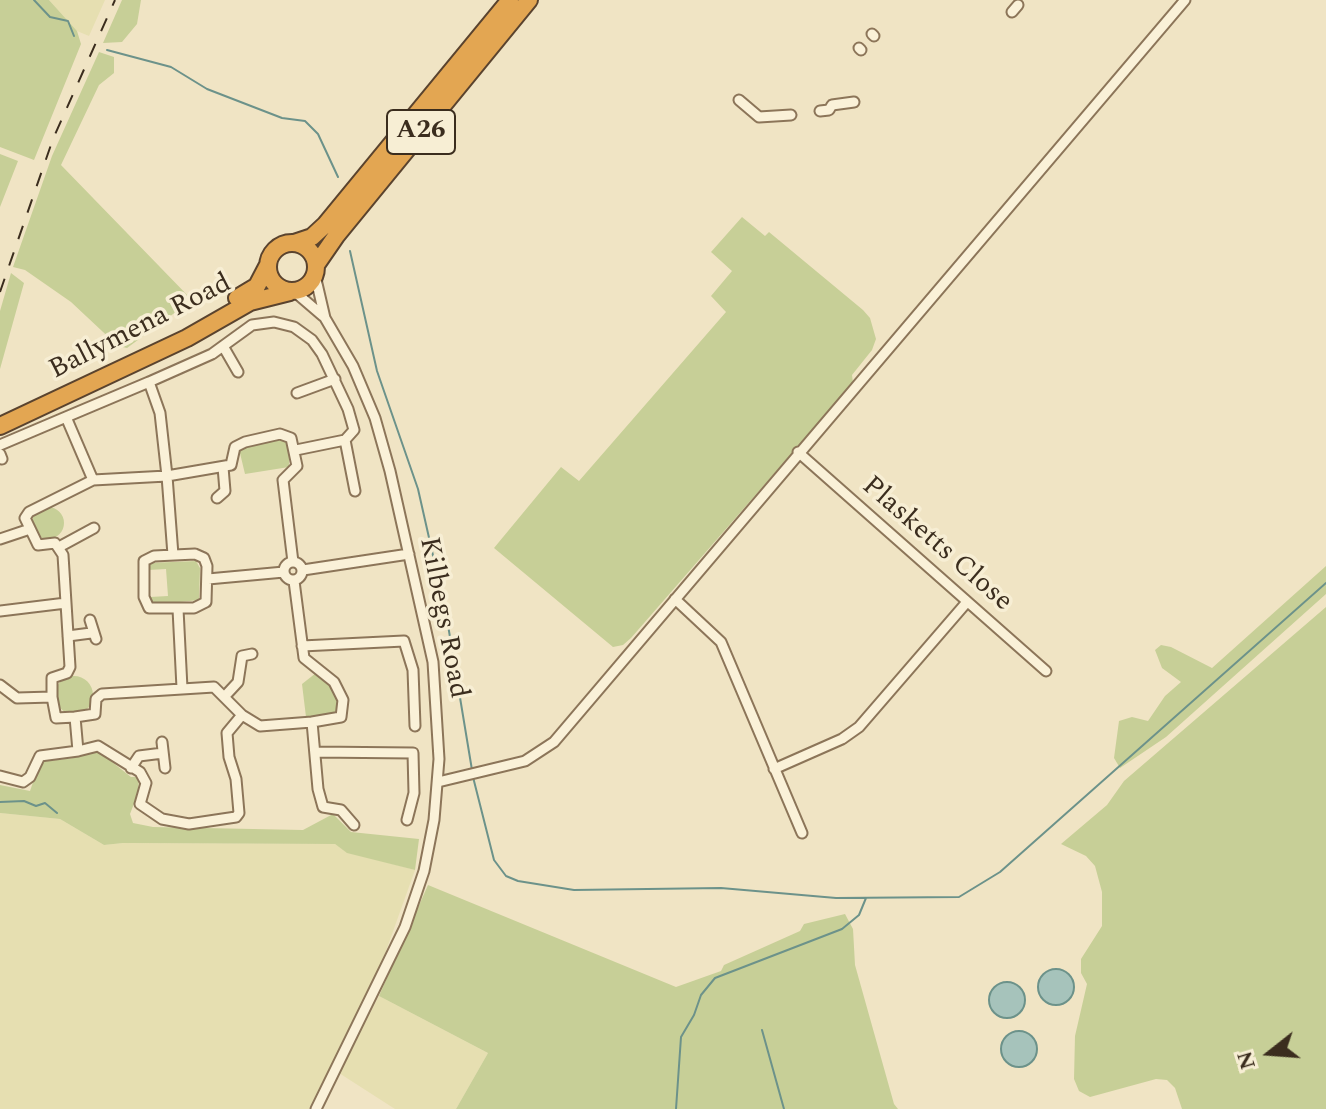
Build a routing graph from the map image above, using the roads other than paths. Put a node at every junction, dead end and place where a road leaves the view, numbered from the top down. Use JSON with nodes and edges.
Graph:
{"nodes":[{"id":1,"x":510,"y":0,"type":"edge"},
{"id":2,"x":529,"y":0,"type":"edge"},
{"id":3,"x":1185,"y":0,"type":"edge"},
{"id":4,"x":739,"y":100,"type":"dead end"},
{"id":5,"x":854,"y":102,"type":"dead end"},
{"id":6,"x":820,"y":111,"type":"dead end"},
{"id":7,"x":791,"y":115,"type":"dead end"},
{"id":8,"x":294,"y":243,"type":"junction"},
{"id":9,"x":268,"y":265,"type":"junction"},
{"id":10,"x":316,"y":270,"type":"junction"},
{"id":11,"x":292,"y":292,"type":"junction"},
{"id":12,"x":325,"y":318,"type":"junction"},
{"id":13,"x":223,"y":346,"type":"junction"},
{"id":14,"x":238,"y":372,"type":"dead end"},
{"id":15,"x":335,"y":379,"type":"junction"},
{"id":16,"x":149,"y":382,"type":"junction"},
{"id":17,"x":297,"y":393,"type":"dead end"},
{"id":18,"x":66,"y":417,"type":"junction"},
{"id":19,"x":18,"y":418,"type":"junction"},
{"id":20,"x":0,"y":426,"type":"edge"},
{"id":21,"x":345,"y":440,"type":"junction"},
{"id":22,"x":0,"y":445,"type":"edge"},
{"id":23,"x":296,"y":450,"type":"junction"},
{"id":24,"x":798,"y":452,"type":"junction"},
{"id":25,"x":223,"y":467,"type":"junction"},
{"id":26,"x":167,"y":476,"type":"junction"},
{"id":27,"x":93,"y":480,"type":"junction"},
{"id":28,"x":355,"y":491,"type":"dead end"},
{"id":29,"x":217,"y":498,"type":"dead end"},
{"id":30,"x":94,"y":528,"type":"dead end"},
{"id":31,"x":30,"y":529,"type":"junction"},
{"id":32,"x":0,"y":539,"type":"edge"},
{"id":33,"x":59,"y":547,"type":"junction"},
{"id":34,"x":409,"y":554,"type":"junction"},
{"id":35,"x":173,"y":555,"type":"junction"},
{"id":36,"x":293,"y":562,"type":"junction"},
{"id":37,"x":303,"y":570,"type":"junction"},
{"id":38,"x":284,"y":572,"type":"junction"},
{"id":39,"x":208,"y":579,"type":"junction"},
{"id":40,"x":294,"y":581,"type":"junction"},
{"id":41,"x":675,"y":599,"type":"junction"},
{"id":42,"x":967,"y":602,"type":"junction"},
{"id":43,"x":66,"y":603,"type":"junction"},
{"id":44,"x":178,"y":609,"type":"junction"},
{"id":45,"x":0,"y":611,"type":"edge"},
{"id":46,"x":90,"y":620,"type":"dead end"},
{"id":47,"x":68,"y":636,"type":"junction"},
{"id":48,"x":302,"y":646,"type":"junction"},
{"id":49,"x":236,"y":647,"type":"dead end"},
{"id":50,"x":1046,"y":671,"type":"dead end"},
{"id":51,"x":0,"y":685,"type":"edge"},
{"id":52,"x":182,"y":688,"type":"junction"},
{"id":53,"x":225,"y":696,"type":"junction"},
{"id":54,"x":52,"y":697,"type":"junction"},
{"id":55,"x":242,"y":715,"type":"junction"},
{"id":56,"x":75,"y":717,"type":"junction"},
{"id":57,"x":312,"y":722,"type":"junction"},
{"id":58,"x":415,"y":726,"type":"dead end"},
{"id":59,"x":78,"y":751,"type":"junction"},
{"id":60,"x":315,"y":752,"type":"junction"},
{"id":61,"x":439,"y":759,"type":"junction"},
{"id":62,"x":131,"y":768,"type":"junction"},
{"id":63,"x":165,"y":768,"type":"dead end"},
{"id":64,"x":774,"y":769,"type":"junction"},
{"id":65,"x":0,"y":776,"type":"edge"},
{"id":66,"x":460,"y":778,"type":"junction"},
{"id":67,"x":438,"y":782,"type":"junction"},
{"id":68,"x":237,"y":817,"type":"junction"},
{"id":69,"x":407,"y":820,"type":"dead end"},
{"id":70,"x":247,"y":825,"type":"dead end"},
{"id":71,"x":354,"y":825,"type":"dead end"},
{"id":72,"x":802,"y":833,"type":"dead end"},
{"id":73,"x":316,"y":1109,"type":"edge"}],
"edges":[{"from":1,"to":8,"type":"highway","number":"A26"},
{"from":2,"to":10,"type":"highway","number":"A26"},
{"from":3,"to":24,"type":"street"},
{"from":4,"to":7,"type":"street"},
{"from":5,"to":6,"type":"street"},
{"from":8,"to":9,"type":"highway","number":"A26"},
{"from":8,"to":10,"type":"highway"},
{"from":9,"to":11,"type":"highway"},
{"from":9,"to":19,"type":"highway","name":"Ballymena Road","number":"A26"},
{"from":10,"to":11,"type":"highway","number":"A26"},
{"from":10,"to":12,"type":"street","name":"Kilbegs Road"},
{"from":11,"to":12,"type":"street","name":"Kilbegs Road"},
{"from":11,"to":19,"type":"highway","name":"Ballymena Road","number":"A26"},
{"from":12,"to":34,"type":"street","name":"Kilbegs Road"},
{"from":13,"to":14,"type":"street"},
{"from":13,"to":15,"type":"street"},
{"from":13,"to":16,"type":"street"},
{"from":15,"to":17,"type":"street"},
{"from":15,"to":21,"type":"street"},
{"from":16,"to":18,"type":"street"},
{"from":16,"to":26,"type":"street"},
{"from":18,"to":22,"type":"street"},
{"from":18,"to":27,"type":"street"},
{"from":19,"to":20,"type":"highway","name":"Ballymena Road","number":"A26"},
{"from":21,"to":23,"type":"street"},
{"from":21,"to":28,"type":"street"},
{"from":23,"to":25,"type":"street"},
{"from":23,"to":36,"type":"street"},
{"from":24,"to":41,"type":"street"},
{"from":24,"to":42,"type":"street","name":"Plasketts Close"},
{"from":25,"to":26,"type":"street"},
{"from":25,"to":29,"type":"street"},
{"from":26,"to":27,"type":"street"},
{"from":26,"to":35,"type":"street"},
{"from":27,"to":31,"type":"street"},
{"from":30,"to":33,"type":"street"},
{"from":31,"to":32,"type":"street"},
{"from":31,"to":33,"type":"street"},
{"from":33,"to":43,"type":"street"},
{"from":34,"to":37,"type":"street"},
{"from":34,"to":61,"type":"street","name":"Kilbegs Road"},
{"from":35,"to":39,"type":"street"},
{"from":35,"to":44,"type":"street"},
{"from":36,"to":37,"type":"street"},
{"from":36,"to":38,"type":"street"},
{"from":37,"to":40,"type":"street"},
{"from":38,"to":39,"type":"street"},
{"from":38,"to":40,"type":"street"},
{"from":39,"to":44,"type":"street"},
{"from":40,"to":48,"type":"street"},
{"from":41,"to":64,"type":"street"},
{"from":41,"to":66,"type":"street"},
{"from":42,"to":50,"type":"street","name":"Plasketts Close"},
{"from":42,"to":64,"type":"street"},
{"from":43,"to":45,"type":"street"},
{"from":43,"to":47,"type":"street"},
{"from":44,"to":52,"type":"street"},
{"from":46,"to":47,"type":"street"},
{"from":47,"to":54,"type":"street"},
{"from":48,"to":57,"type":"street"},
{"from":48,"to":58,"type":"street"},
{"from":49,"to":53,"type":"street"},
{"from":51,"to":54,"type":"street"},
{"from":52,"to":53,"type":"street"},
{"from":52,"to":56,"type":"street"},
{"from":53,"to":55,"type":"street"},
{"from":54,"to":56,"type":"street"},
{"from":55,"to":57,"type":"street"},
{"from":55,"to":68,"type":"street"},
{"from":56,"to":59,"type":"street"},
{"from":57,"to":60,"type":"street"},
{"from":59,"to":62,"type":"street"},
{"from":59,"to":65,"type":"street"},
{"from":60,"to":69,"type":"street"},
{"from":60,"to":71,"type":"street"},
{"from":61,"to":66,"type":"street"},
{"from":61,"to":67,"type":"street","name":"Kilbegs Road"},
{"from":62,"to":63,"type":"street"},
{"from":62,"to":68,"type":"street"},
{"from":64,"to":72,"type":"street"},
{"from":66,"to":67,"type":"street"},
{"from":67,"to":73,"type":"street","name":"Kilbegs Road"},
{"from":68,"to":70,"type":"street"}]}
